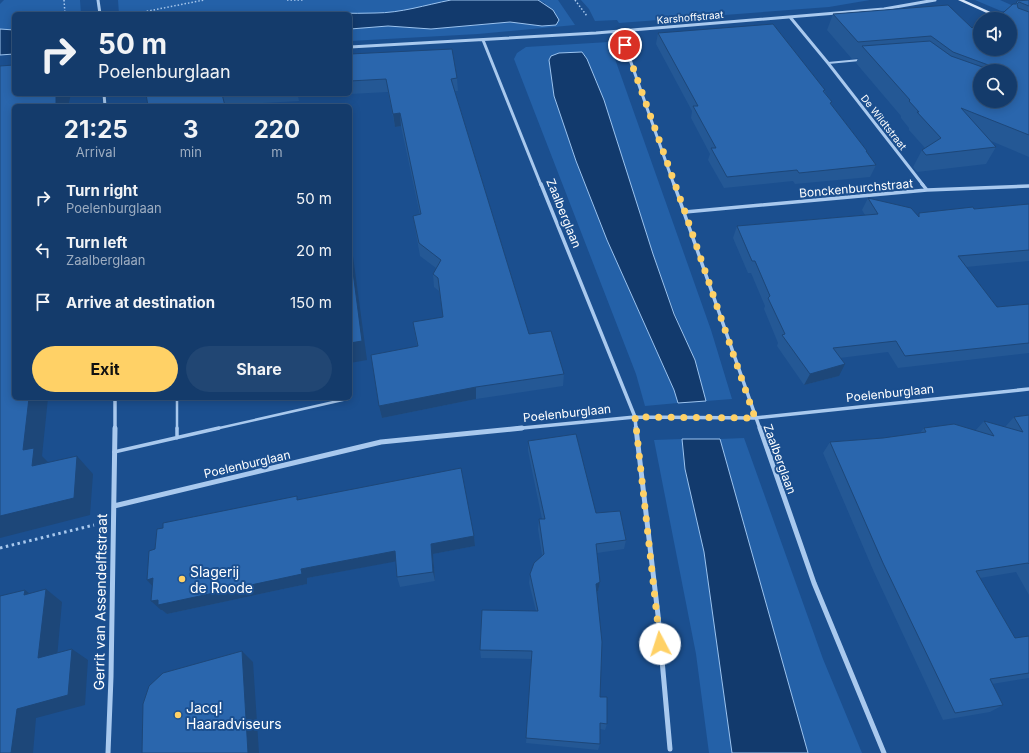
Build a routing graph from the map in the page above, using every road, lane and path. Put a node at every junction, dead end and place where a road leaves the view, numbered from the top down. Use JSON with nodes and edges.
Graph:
{"nodes":[{"id":1,"x":64,"y":0,"type":"edge"},
{"id":2,"x":98,"y":0,"type":"edge"},
{"id":3,"x":204,"y":0,"type":"edge"},
{"id":4,"x":287,"y":0,"type":"edge"},
{"id":5,"x":302,"y":0,"type":"edge"},
{"id":6,"x":935,"y":0,"type":"edge"},
{"id":7,"x":960,"y":0,"type":"edge"},
{"id":8,"x":65,"y":12,"type":"edge"},
{"id":9,"x":100,"y":12,"type":"edge"},
{"id":10,"x":143,"y":12,"type":"edge"},
{"id":11,"x":988,"y":12,"type":"edge"},
{"id":12,"x":790,"y":17,"type":"junction"},
{"id":13,"x":620,"y":31,"type":"junction"},
{"id":14,"x":483,"y":40,"type":"junction"},
{"id":15,"x":352,"y":47,"type":"edge"},
{"id":16,"x":868,"y":60,"type":"edge"},
{"id":17,"x":828,"y":63,"type":"junction"},
{"id":18,"x":1029,"y":186,"type":"edge"},
{"id":19,"x":927,"y":190,"type":"junction"},
{"id":20,"x":685,"y":212,"type":"junction"},
{"id":21,"x":1029,"y":389,"type":"edge"},
{"id":22,"x":115,"y":400,"type":"edge"},
{"id":23,"x":177,"y":400,"type":"edge"},
{"id":24,"x":343,"y":400,"type":"edge"},
{"id":25,"x":635,"y":417,"type":"junction"},
{"id":26,"x":755,"y":418,"type":"junction"},
{"id":27,"x":177,"y":438,"type":"junction"},
{"id":28,"x":114,"y":452,"type":"junction"},
{"id":29,"x":114,"y":506,"type":"junction"},
{"id":30,"x":114,"y":520,"type":"junction"},
{"id":31,"x":0,"y":548,"type":"edge"},
{"id":32,"x":670,"y":749,"type":"dead end"},
{"id":33,"x":108,"y":753,"type":"edge"},
{"id":34,"x":884,"y":753,"type":"edge"}],
"edges":[{"from":1,"to":8,"type":"path"},
{"from":2,"to":9,"type":"street"},
{"from":3,"to":10,"type":"path"},
{"from":4,"to":5,"type":"path"},
{"from":6,"to":12,"type":"street","name":"Karshoffstraat"},
{"from":7,"to":11,"type":"street"},
{"from":12,"to":13,"type":"street","name":"Karshoffstraat"},
{"from":12,"to":17,"type":"street","name":"De Wildtstraat"},
{"from":13,"to":14,"type":"street","name":"Karshoffstraat"},
{"from":13,"to":20,"type":"street","name":"Zaalberglaan"},
{"from":14,"to":15,"type":"street","name":"Karshoffstraat"},
{"from":14,"to":25,"type":"street","name":"Zaalberglaan"},
{"from":16,"to":17,"type":"lane"},
{"from":17,"to":19,"type":"street","name":"De Wildtstraat"},
{"from":18,"to":19,"type":"street","name":"Bonckenburchstraat"},
{"from":19,"to":20,"type":"street","name":"Bonckenburchstraat"},
{"from":20,"to":26,"type":"street","name":"Zaalberglaan"},
{"from":21,"to":26,"type":"street","name":"Poelenburglaan"},
{"from":22,"to":28,"type":"street","name":"Gerrit van Assendelftstraat"},
{"from":23,"to":27,"type":"lane"},
{"from":24,"to":27,"type":"lane"},
{"from":25,"to":26,"type":"street","name":"Poelenburglaan"},
{"from":25,"to":29,"type":"street","name":"Poelenburglaan"},
{"from":25,"to":32,"type":"street","name":"Zaalberglaan"},
{"from":26,"to":34,"type":"street","name":"Zaalberglaan"},
{"from":27,"to":28,"type":"lane"},
{"from":28,"to":29,"type":"street","name":"Gerrit van Assendelftstraat"},
{"from":29,"to":30,"type":"street","name":"Gerrit van Assendelftstraat"},
{"from":30,"to":31,"type":"path"},
{"from":30,"to":33,"type":"street","name":"Gerrit van Assendelftstraat"}]}
